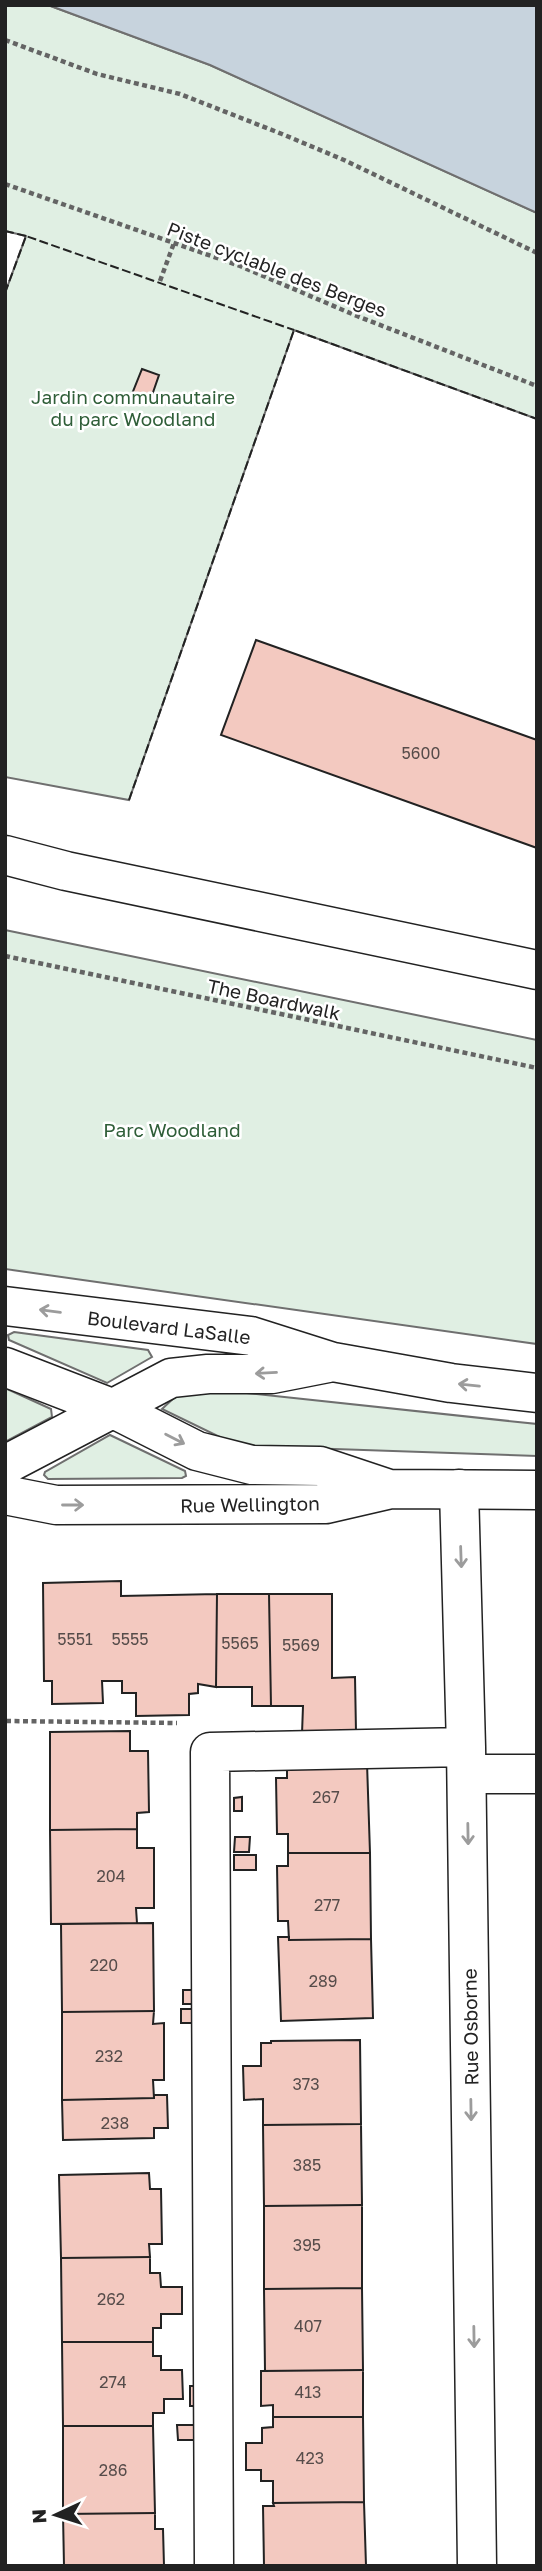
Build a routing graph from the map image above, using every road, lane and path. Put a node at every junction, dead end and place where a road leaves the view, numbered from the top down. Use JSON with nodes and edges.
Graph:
{"nodes":[{"id":1,"x":5,"y":40,"type":"edge"},
{"id":2,"x":5,"y":184,"type":"edge"},
{"id":3,"x":174,"y":243,"type":"junction"},
{"id":4,"x":537,"y":253,"type":"edge"},
{"id":5,"x":160,"y":281,"type":"dead end"},
{"id":6,"x":537,"y":386,"type":"edge"},
{"id":7,"x":5,"y":855,"type":"edge"},
{"id":8,"x":5,"y":956,"type":"edge"},
{"id":9,"x":537,"y":971,"type":"edge"},
{"id":10,"x":537,"y":1068,"type":"edge"},
{"id":11,"x":5,"y":1306,"type":"edge"},
{"id":12,"x":333,"y":1362,"type":"junction"},
{"id":13,"x":5,"y":1367,"type":"edge"},
{"id":14,"x":537,"y":1393,"type":"edge"},
{"id":15,"x":114,"y":1409,"type":"junction"},
{"id":16,"x":5,"y":1465,"type":"edge"},
{"id":17,"x":391,"y":1489,"type":"junction"},
{"id":18,"x":459,"y":1489,"type":"junction"},
{"id":19,"x":537,"y":1490,"type":"edge"},
{"id":20,"x":5,"y":1495,"type":"edge"},
{"id":21,"x":6,"y":1721,"type":"edge"},
{"id":22,"x":210,"y":1752,"type":"junction"},
{"id":23,"x":467,"y":1760,"type":"junction"},
{"id":24,"x":537,"y":1774,"type":"edge"},
{"id":25,"x":214,"y":2566,"type":"edge"},
{"id":26,"x":477,"y":2566,"type":"edge"}],
"edges":[{"from":1,"to":4,"type":"path"},
{"from":2,"to":3,"type":"path","name":"Piste cyclable des Berges"},
{"from":3,"to":5,"type":"path"},
{"from":3,"to":6,"type":"path","name":"Piste cyclable des Berges"},
{"from":7,"to":9,"type":"main road"},
{"from":8,"to":10,"type":"path","name":"The Boardwalk"},
{"from":12,"to":11,"type":"main road","name":"Boulevard LaSalle","one_way":true},
{"from":14,"to":12,"type":"main road","name":"Boulevard LaSalle","one_way":true},
{"from":12,"to":15,"type":"main road","one_way":true},
{"from":13,"to":15,"type":"main road"},
{"from":15,"to":16,"type":"main road"},
{"from":15,"to":17,"type":"main road","one_way":true},
{"from":17,"to":18,"type":"main road","name":"Rue Wellington"},
{"from":20,"to":17,"type":"main road","name":"Rue Wellington","one_way":true},
{"from":18,"to":19,"type":"main road","name":"Rue Wellington"},
{"from":18,"to":23,"type":"main road","name":"Rue Osborne","one_way":true},
{"from":21,"to":22,"type":"path"},
{"from":22,"to":23,"type":"main road"},
{"from":22,"to":25,"type":"main road"},
{"from":23,"to":24,"type":"main road"},
{"from":23,"to":26,"type":"main road","name":"Rue Osborne","one_way":true}]}
